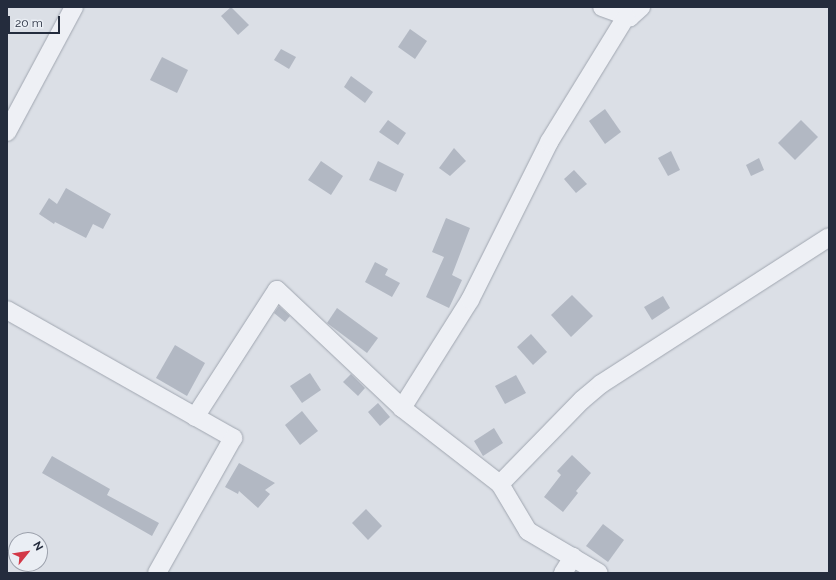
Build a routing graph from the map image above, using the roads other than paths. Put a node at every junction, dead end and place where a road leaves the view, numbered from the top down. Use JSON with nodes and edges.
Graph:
{"nodes":[{"id":1,"x":74,"y":7,"type":"edge"},
{"id":2,"x":602,"y":7,"type":"edge"},
{"id":3,"x":634,"y":12,"type":"edge"},
{"id":4,"x":7,"y":132,"type":"edge"},
{"id":5,"x":829,"y":237,"type":"edge"},
{"id":6,"x":7,"y":310,"type":"edge"},
{"id":7,"x":402,"y":408,"type":"junction"},
{"id":8,"x":195,"y":417,"type":"junction"},
{"id":9,"x":500,"y":484,"type":"junction"},
{"id":10,"x":573,"y":557,"type":"junction"},
{"id":11,"x":157,"y":573,"type":"edge"},
{"id":12,"x":563,"y":573,"type":"edge"},
{"id":13,"x":599,"y":573,"type":"edge"}],
"edges":[{"from":1,"to":4,"type":"street"},
{"from":2,"to":3,"type":"street"},
{"from":3,"to":7,"type":"street"},
{"from":5,"to":9,"type":"street"},
{"from":6,"to":8,"type":"street"},
{"from":7,"to":8,"type":"street"},
{"from":7,"to":9,"type":"street"},
{"from":8,"to":11,"type":"street"},
{"from":9,"to":10,"type":"street"},
{"from":10,"to":12,"type":"street"},
{"from":10,"to":13,"type":"street"}]}
